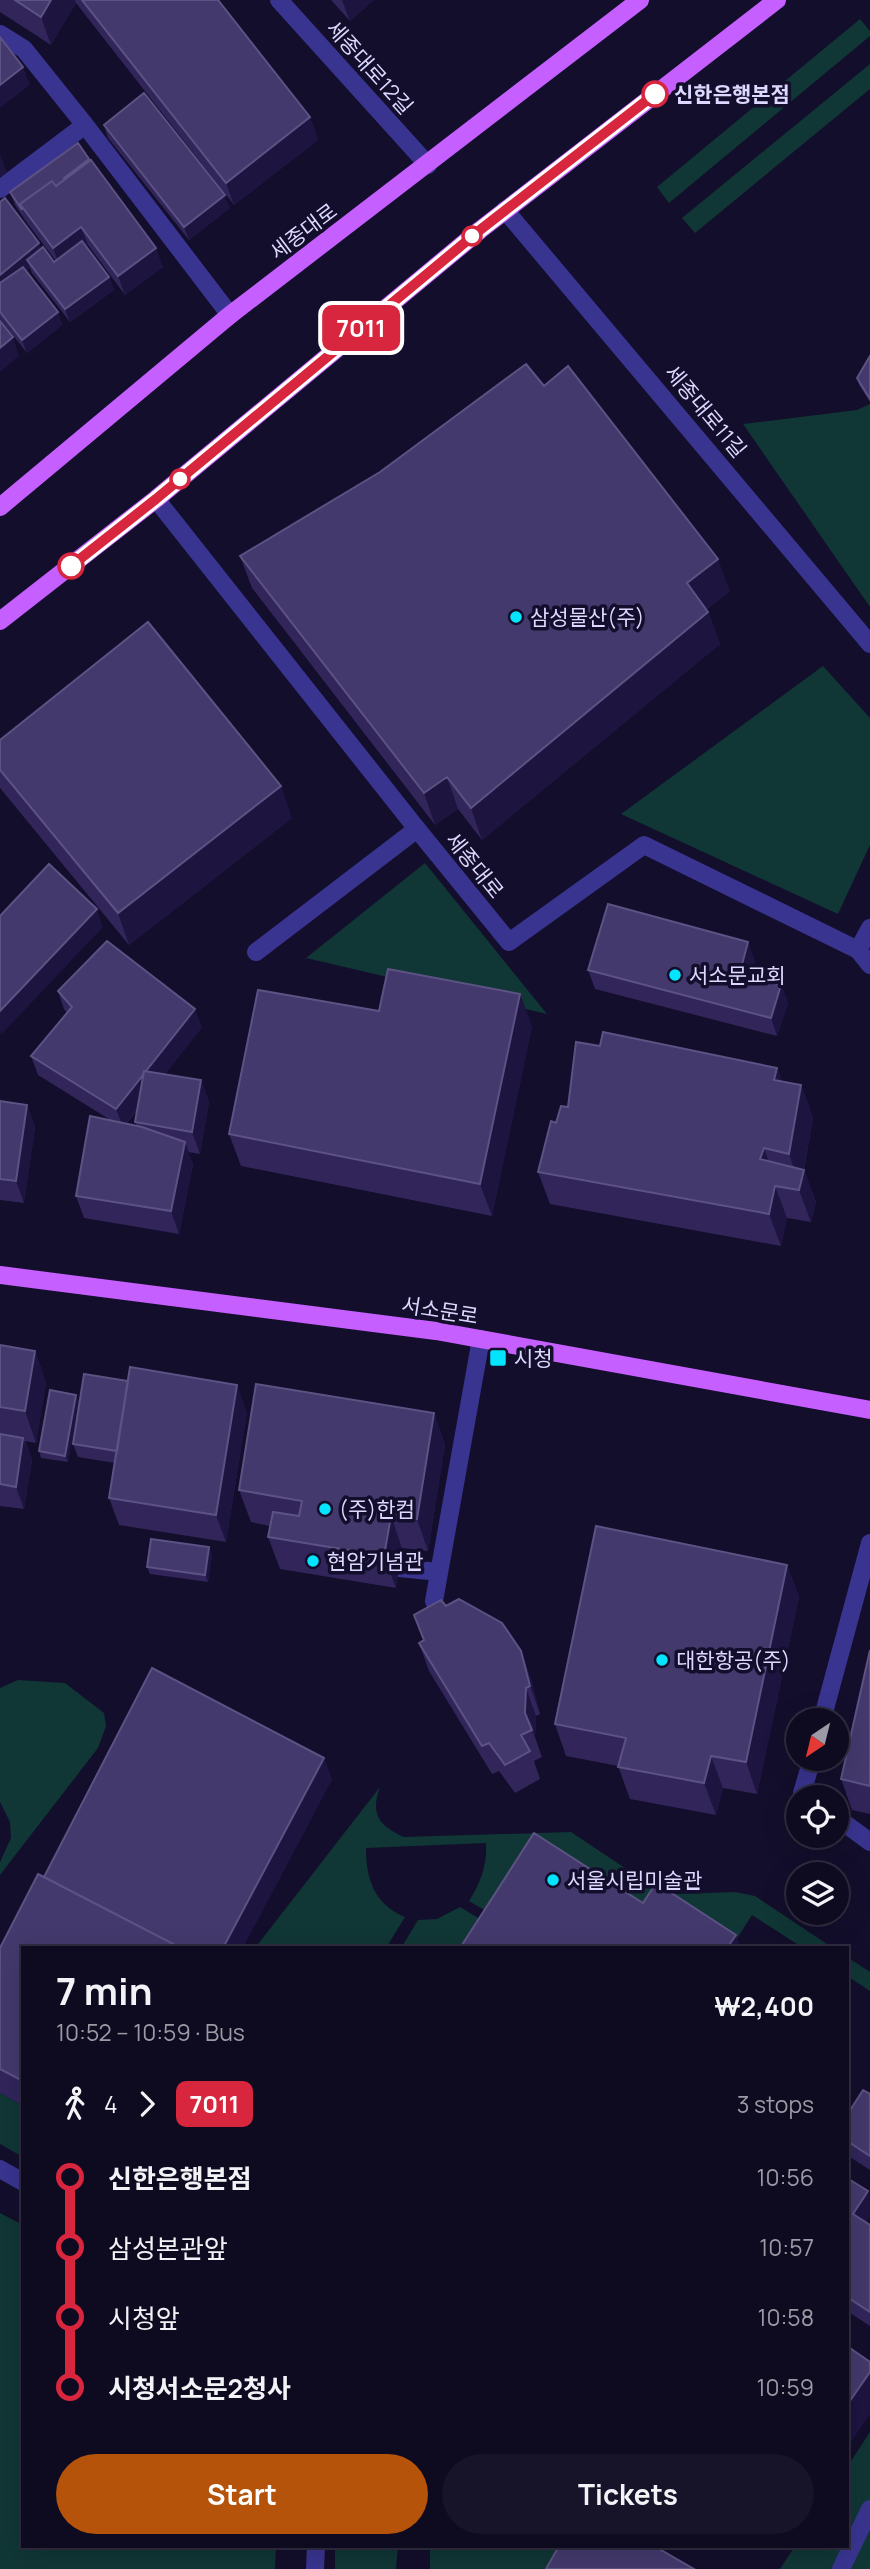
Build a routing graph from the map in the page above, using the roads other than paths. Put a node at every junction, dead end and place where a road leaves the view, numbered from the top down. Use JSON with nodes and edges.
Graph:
{"nodes":[{"id":1,"x":279,"y":0,"type":"edge"},
{"id":2,"x":640,"y":0,"type":"edge"},
{"id":3,"x":777,"y":0,"type":"edge"},
{"id":4,"x":0,"y":34,"type":"edge"},
{"id":5,"x":85,"y":125,"type":"junction"},
{"id":6,"x":428,"y":165,"type":"junction"},
{"id":7,"x":0,"y":189,"type":"edge"},
{"id":8,"x":505,"y":210,"type":"junction"},
{"id":9,"x":230,"y":314,"type":"junction"},
{"id":10,"x":156,"y":499,"type":"junction"},
{"id":11,"x":0,"y":507,"type":"edge"},
{"id":12,"x":0,"y":621,"type":"edge"},
{"id":13,"x":870,"y":644,"type":"edge"},
{"id":14,"x":417,"y":829,"type":"junction"},
{"id":15,"x":870,"y":928,"type":"edge"},
{"id":16,"x":858,"y":950,"type":"junction"},
{"id":17,"x":256,"y":953,"type":"dead end"},
{"id":18,"x":870,"y":965,"type":"edge"},
{"id":19,"x":0,"y":1275,"type":"edge"},
{"id":20,"x":481,"y":1339,"type":"junction"},
{"id":21,"x":870,"y":1410,"type":"edge"},
{"id":22,"x":870,"y":1544,"type":"edge"},
{"id":23,"x":399,"y":1568,"type":"dead end"},
{"id":24,"x":439,"y":1572,"type":"junction"},
{"id":25,"x":434,"y":1601,"type":"edge"},
{"id":26,"x":825,"y":1708,"type":"edge"},
{"id":27,"x":849,"y":1827,"type":"edge"},
{"id":28,"x":870,"y":1842,"type":"edge"},
{"id":29,"x":0,"y":2169,"type":"edge"},
{"id":30,"x":21,"y":2181,"type":"edge"},
{"id":31,"x":870,"y":2509,"type":"edge"},
{"id":32,"x":316,"y":2548,"type":"edge"},
{"id":33,"x":315,"y":2569,"type":"edge"},
{"id":34,"x":841,"y":2569,"type":"edge"}],
"edges":[{"from":1,"to":6,"type":"street","name":"세종대로12길"},
{"from":2,"to":6,"type":"main road","name":"세종대로"},
{"from":3,"to":8,"type":"main road"},
{"from":4,"to":5,"type":"street"},
{"from":5,"to":7,"type":"street"},
{"from":5,"to":9,"type":"street"},
{"from":6,"to":9,"type":"main road","name":"세종대로"},
{"from":8,"to":10,"type":"main road"},
{"from":8,"to":13,"type":"street","name":"세종대로11길"},
{"from":9,"to":11,"type":"main road","name":"세종대로"},
{"from":10,"to":12,"type":"main road"},
{"from":10,"to":14,"type":"street","name":"세종대로"},
{"from":14,"to":16,"type":"street","name":"세종대로"},
{"from":14,"to":17,"type":"street"},
{"from":15,"to":16,"type":"street"},
{"from":16,"to":18,"type":"street"},
{"from":19,"to":20,"type":"main road","name":"서소문로"},
{"from":20,"to":21,"type":"main road","name":"서소문로"},
{"from":20,"to":24,"type":"street"},
{"from":22,"to":26,"type":"street"},
{"from":23,"to":24,"type":"street"},
{"from":24,"to":25,"type":"street"},
{"from":27,"to":28,"type":"street"},
{"from":29,"to":30,"type":"street"},
{"from":31,"to":34,"type":"street"},
{"from":32,"to":33,"type":"street"}]}
